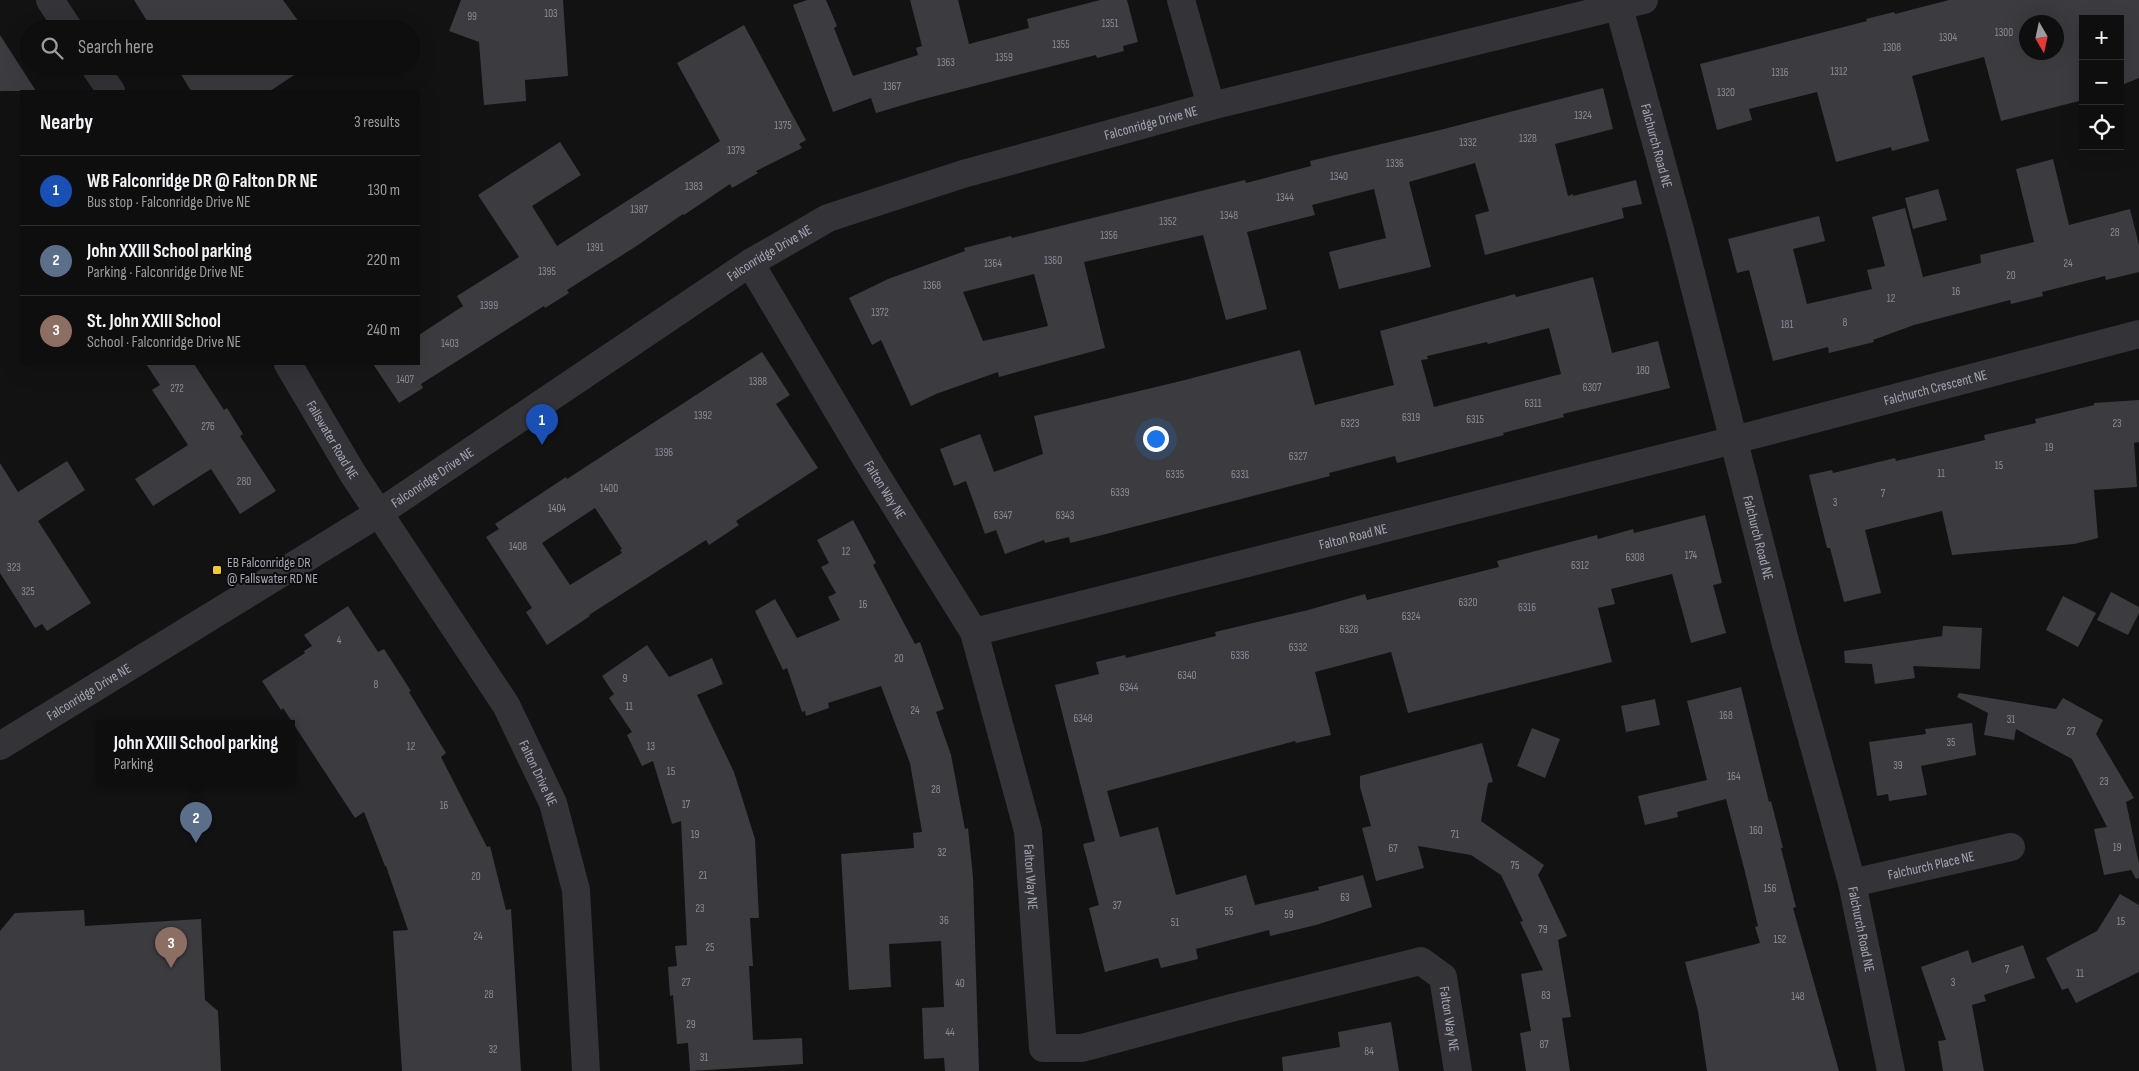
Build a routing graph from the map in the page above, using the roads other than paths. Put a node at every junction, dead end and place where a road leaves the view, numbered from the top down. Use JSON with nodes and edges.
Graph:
{"nodes":[{"id":1,"x":50,"y":0,"type":"edge"},
{"id":2,"x":1181,"y":0,"type":"edge"},
{"id":3,"x":1627,"y":2,"type":"edge"},
{"id":4,"x":63,"y":20,"type":"edge"},
{"id":5,"x":100,"y":75,"type":"edge"},
{"id":6,"x":110,"y":90,"type":"edge"},
{"id":7,"x":1211,"y":106,"type":"junction"},
{"id":8,"x":750,"y":263,"type":"junction"},
{"id":9,"x":2139,"y":334,"type":"edge"},
{"id":10,"x":289,"y":365,"type":"edge"},
{"id":11,"x":1734,"y":440,"type":"junction"},
{"id":12,"x":379,"y":513,"type":"junction"},
{"id":13,"x":974,"y":632,"type":"junction"},
{"id":14,"x":4,"y":735,"type":"edge"},
{"id":15,"x":2011,"y":847,"type":"dead end"},
{"id":16,"x":1852,"y":883,"type":"junction"},
{"id":17,"x":1043,"y":1059,"type":"edge"},
{"id":18,"x":586,"y":1071,"type":"edge"},
{"id":19,"x":1458,"y":1071,"type":"edge"},
{"id":20,"x":1891,"y":1071,"type":"edge"}],
"edges":[{"from":1,"to":4,"type":"street"},
{"from":2,"to":7,"type":"street"},
{"from":3,"to":7,"type":"street","name":"Falconridge Drive NE"},
{"from":3,"to":11,"type":"street","name":"Falchurch Road NE"},
{"from":5,"to":6,"type":"street"},
{"from":7,"to":8,"type":"street","name":"Falconridge Drive NE"},
{"from":8,"to":12,"type":"street","name":"Falconridge Drive NE"},
{"from":8,"to":13,"type":"street","name":"Falton Way NE"},
{"from":9,"to":11,"type":"street","name":"Falchurch Crescent NE"},
{"from":10,"to":12,"type":"street","name":"Fallswater Road NE"},
{"from":11,"to":13,"type":"street","name":"Falton Road NE"},
{"from":11,"to":16,"type":"street","name":"Falchurch Road NE"},
{"from":12,"to":14,"type":"street","name":"Falconridge Drive NE"},
{"from":12,"to":18,"type":"street","name":"Falton Drive NE"},
{"from":13,"to":17,"type":"street","name":"Falton Way NE"},
{"from":15,"to":16,"type":"street","name":"Falchurch Place NE"},
{"from":16,"to":20,"type":"street","name":"Falchurch Road NE"},
{"from":17,"to":19,"type":"street","name":"Falton Way NE"}]}
